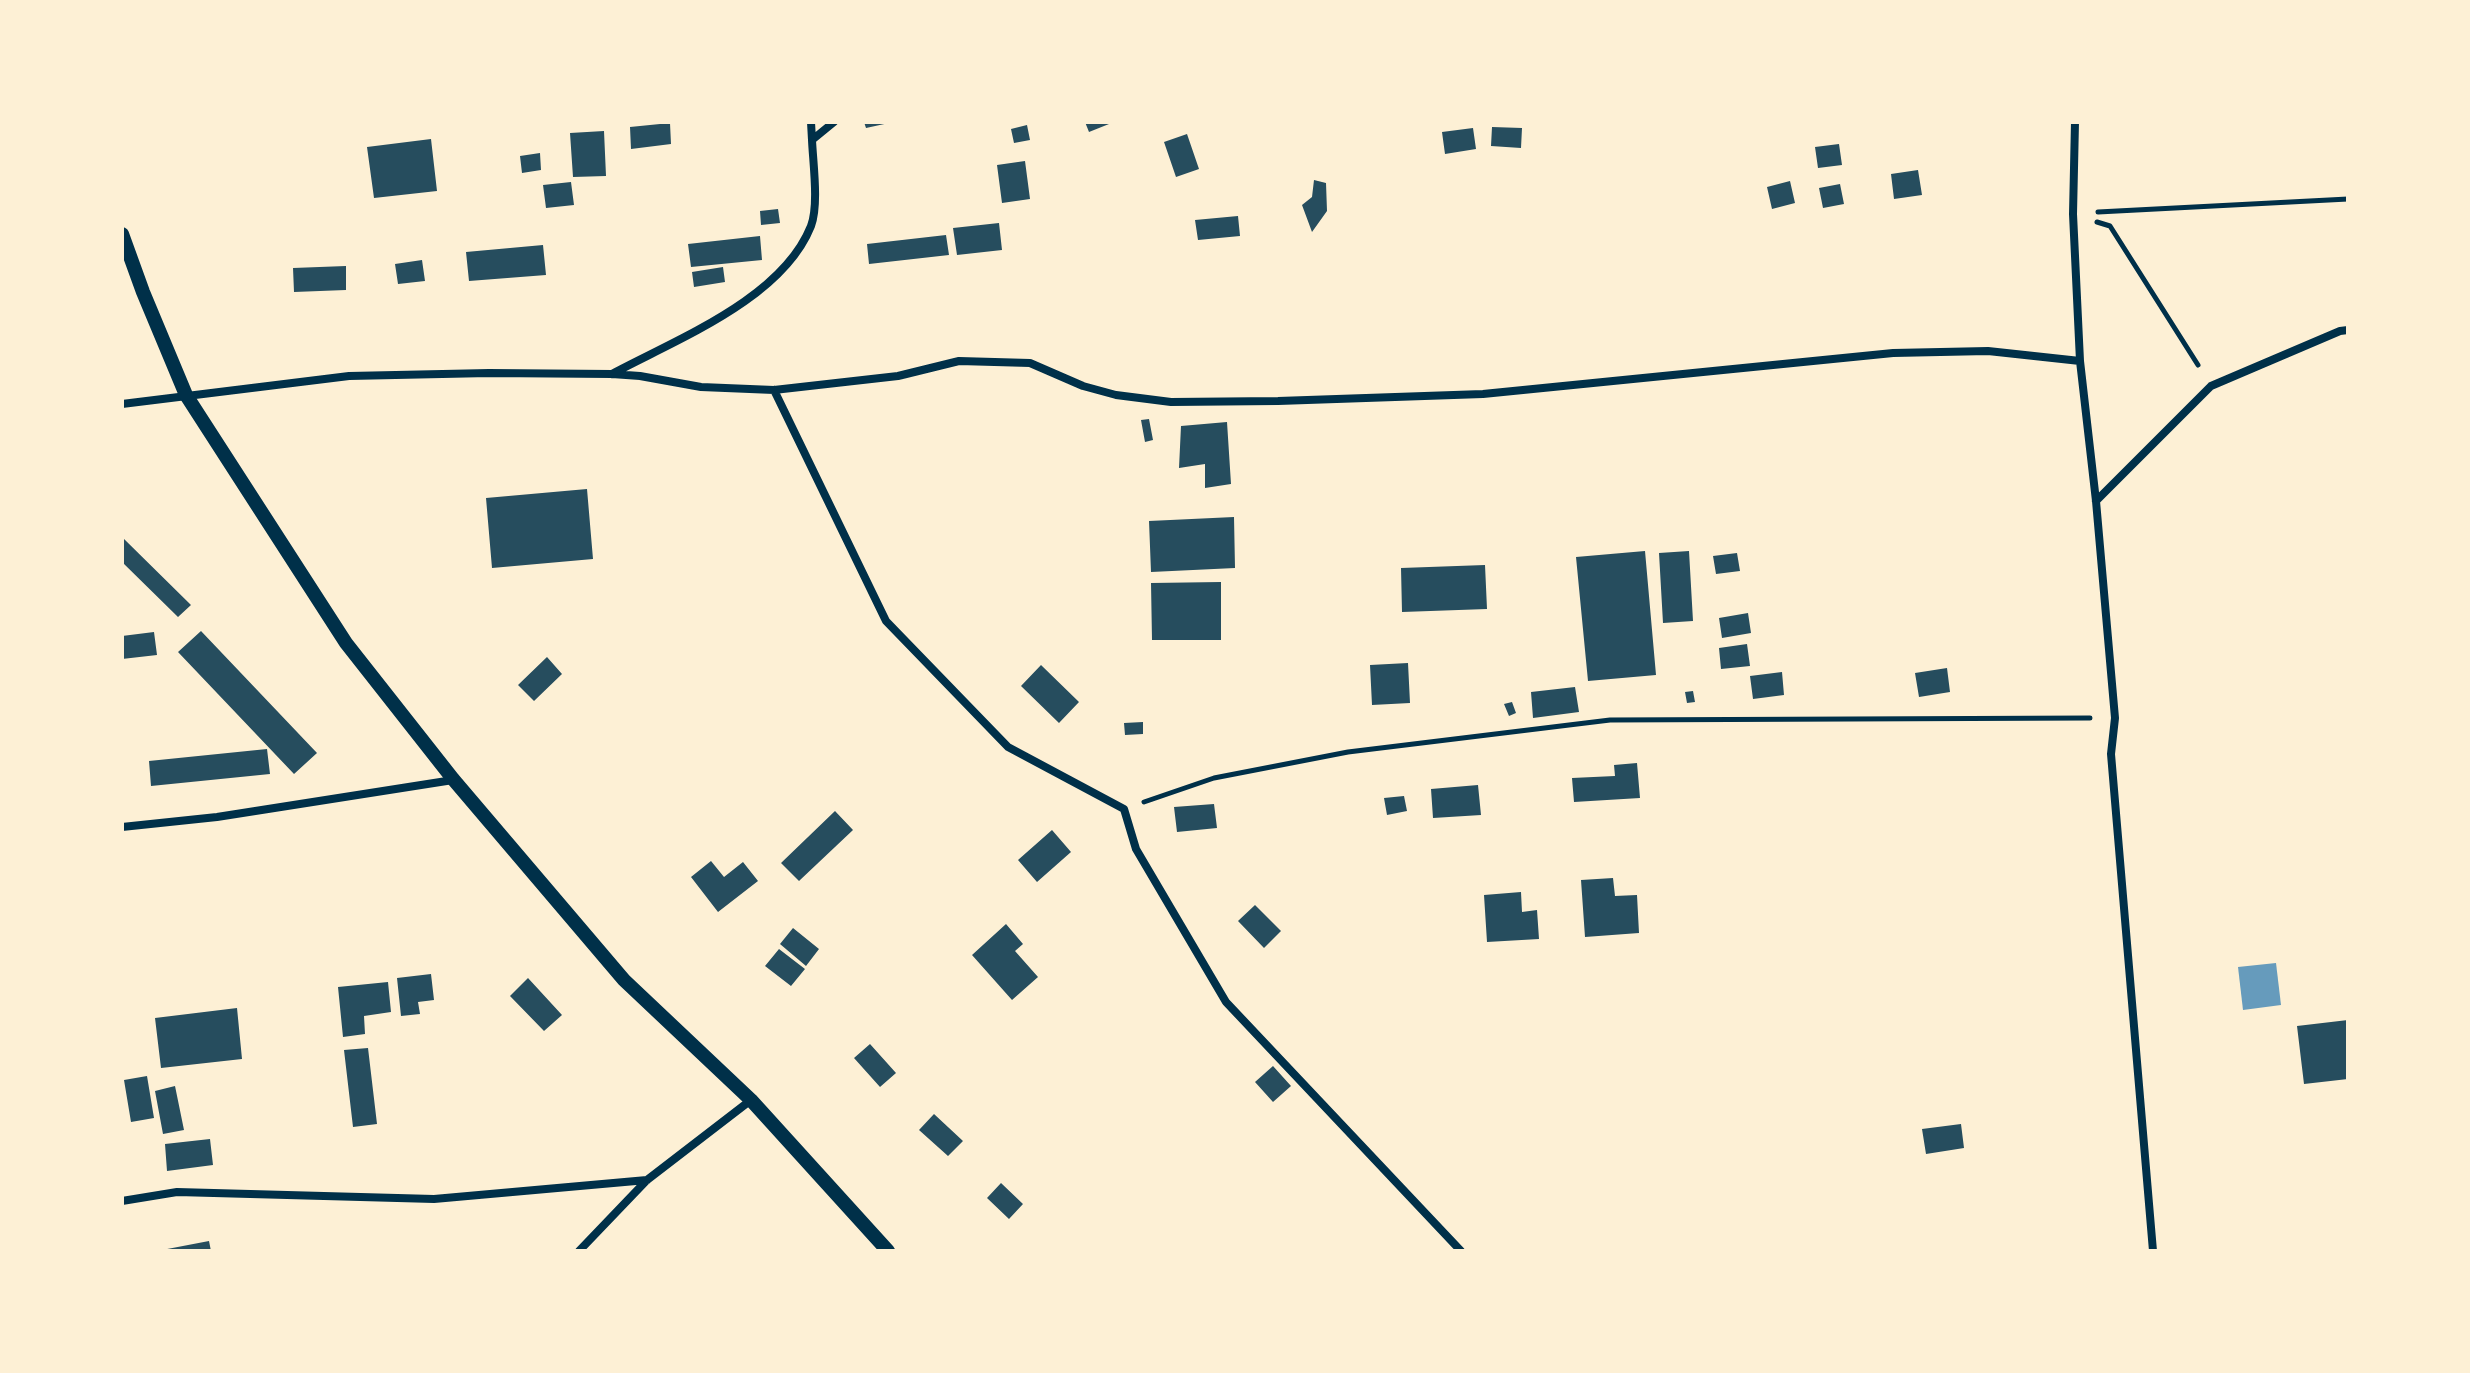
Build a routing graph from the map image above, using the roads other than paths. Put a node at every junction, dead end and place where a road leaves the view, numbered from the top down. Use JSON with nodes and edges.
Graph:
{"nodes":[{"id":1,"x":811,"y":122,"type":"edge"},
{"id":2,"x":834,"y":122,"type":"edge"},
{"id":3,"x":2075,"y":122,"type":"edge"},
{"id":4,"x":812,"y":140,"type":"junction"},
{"id":5,"x":122,"y":234,"type":"edge"},
{"id":6,"x":2348,"y":330,"type":"edge"},
{"id":7,"x":2080,"y":361,"type":"junction"},
{"id":8,"x":612,"y":374,"type":"junction"},
{"id":9,"x":774,"y":390,"type":"junction"},
{"id":10,"x":186,"y":395,"type":"junction"},
{"id":11,"x":122,"y":404,"type":"edge"},
{"id":12,"x":2096,"y":501,"type":"junction"},
{"id":13,"x":453,"y":779,"type":"junction"},
{"id":14,"x":122,"y":827,"type":"edge"},
{"id":15,"x":751,"y":1100,"type":"junction"},
{"id":16,"x":647,"y":1180,"type":"junction"},
{"id":17,"x":122,"y":1201,"type":"edge"},
{"id":18,"x":579,"y":1251,"type":"edge"},
{"id":19,"x":888,"y":1251,"type":"edge"},
{"id":20,"x":1461,"y":1251,"type":"edge"},
{"id":21,"x":2153,"y":1251,"type":"edge"}],
"edges":[{"from":1,"to":4,"type":"street"},
{"from":2,"to":4,"type":"street"},
{"from":3,"to":7,"type":"street"},
{"from":4,"to":8,"type":"street"},
{"from":5,"to":10,"type":"street"},
{"from":6,"to":12,"type":"street"},
{"from":7,"to":9,"type":"street"},
{"from":7,"to":12,"type":"street"},
{"from":8,"to":9,"type":"street"},
{"from":8,"to":10,"type":"street"},
{"from":9,"to":20,"type":"street"},
{"from":10,"to":11,"type":"street"},
{"from":10,"to":13,"type":"street"},
{"from":12,"to":21,"type":"street"},
{"from":13,"to":14,"type":"street"},
{"from":13,"to":15,"type":"street"},
{"from":15,"to":16,"type":"street"},
{"from":15,"to":19,"type":"street"},
{"from":16,"to":17,"type":"street"},
{"from":16,"to":18,"type":"street"}]}
